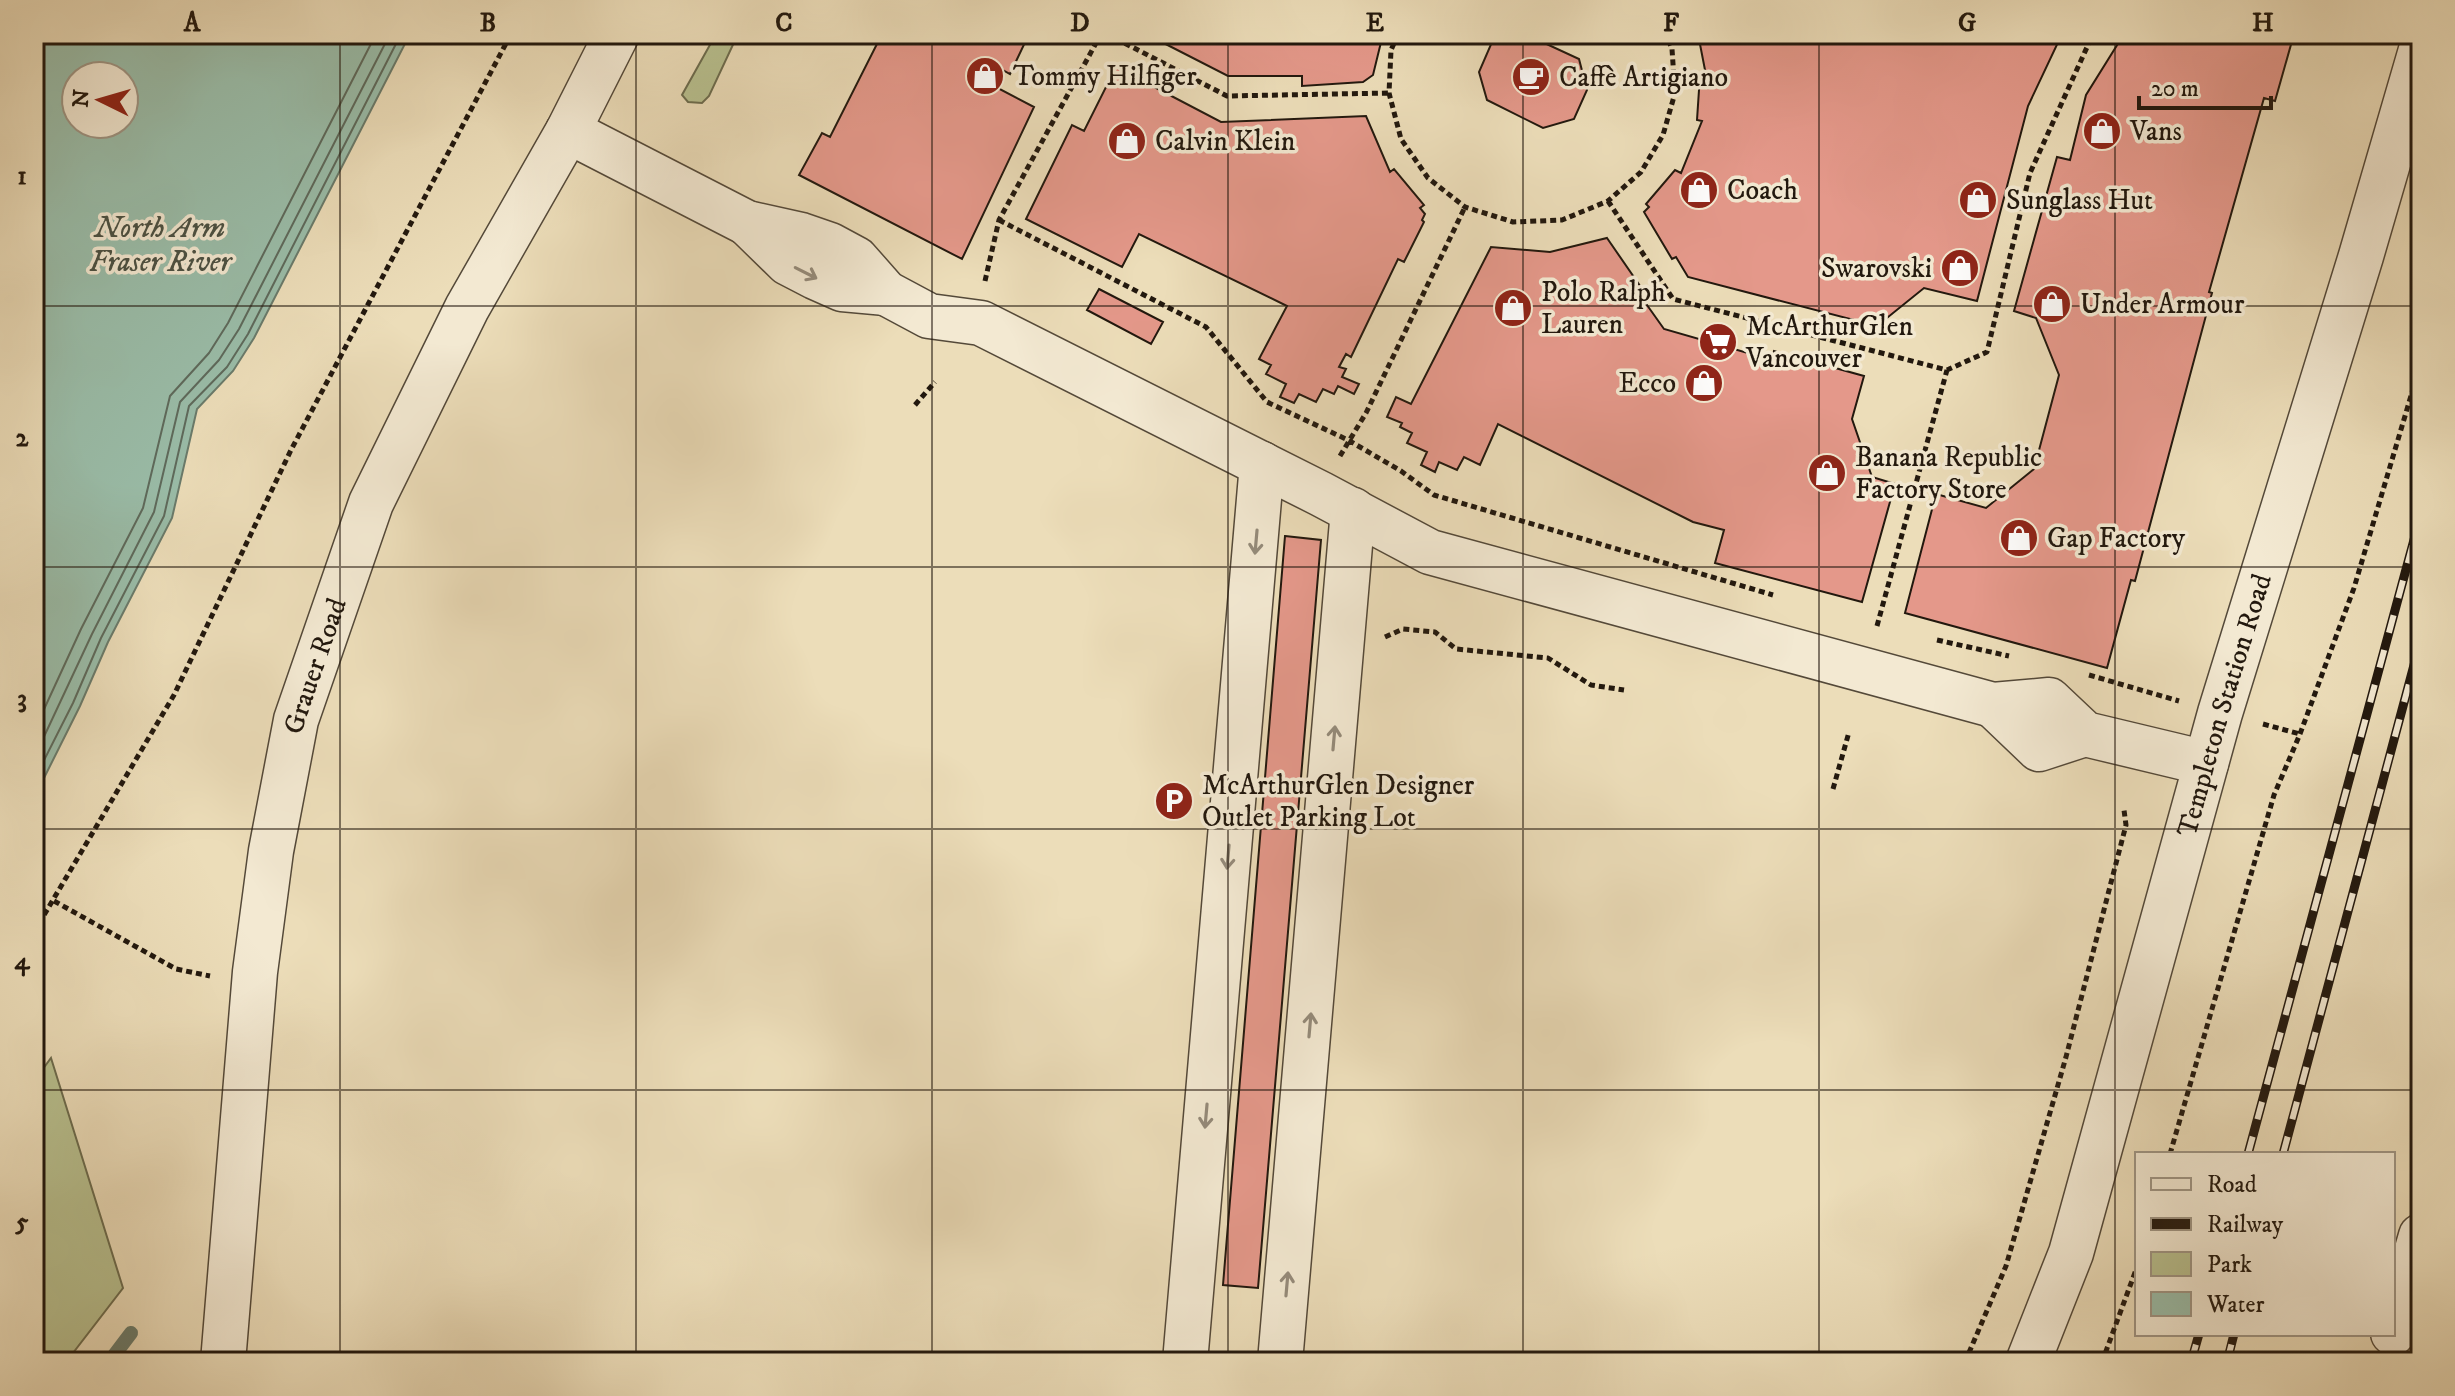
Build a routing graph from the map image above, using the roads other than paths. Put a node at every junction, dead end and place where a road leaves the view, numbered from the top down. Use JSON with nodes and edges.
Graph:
{"nodes":[{"id":1,"x":617,"y":34,"type":"edge"},
{"id":2,"x":2421,"y":50,"type":"edge"},
{"id":3,"x":568,"y":131,"type":"junction"},
{"id":4,"x":1262,"y":464,"type":"junction"},
{"id":5,"x":1353,"y":510,"type":"junction"},
{"id":6,"x":2206,"y":763,"type":"junction"},
{"id":7,"x":2421,"y":1236,"type":"edge"},
{"id":8,"x":2395,"y":1326,"type":"edge"},
{"id":9,"x":2392,"y":1336,"type":"edge"},
{"id":10,"x":223,"y":1362,"type":"edge"},
{"id":11,"x":1185,"y":1362,"type":"edge"},
{"id":12,"x":1280,"y":1362,"type":"edge"},
{"id":13,"x":2028,"y":1362,"type":"edge"},
{"id":14,"x":2384,"y":1362,"type":"edge"}],
"edges":[{"from":1,"to":3,"type":"street","name":"Grauer Road"},
{"from":2,"to":6,"type":"street","name":"Templeton Station Road"},
{"from":3,"to":4,"type":"street"},
{"from":3,"to":10,"type":"street","name":"Grauer Road"},
{"from":4,"to":5,"type":"street"},
{"from":4,"to":11,"type":"street","one_way":true},
{"from":5,"to":6,"type":"street"},
{"from":12,"to":5,"type":"street","one_way":true},
{"from":6,"to":13,"type":"street","name":"Templeton Station Road"},
{"from":7,"to":8,"type":"street"},
{"from":9,"to":14,"type":"street"}]}
